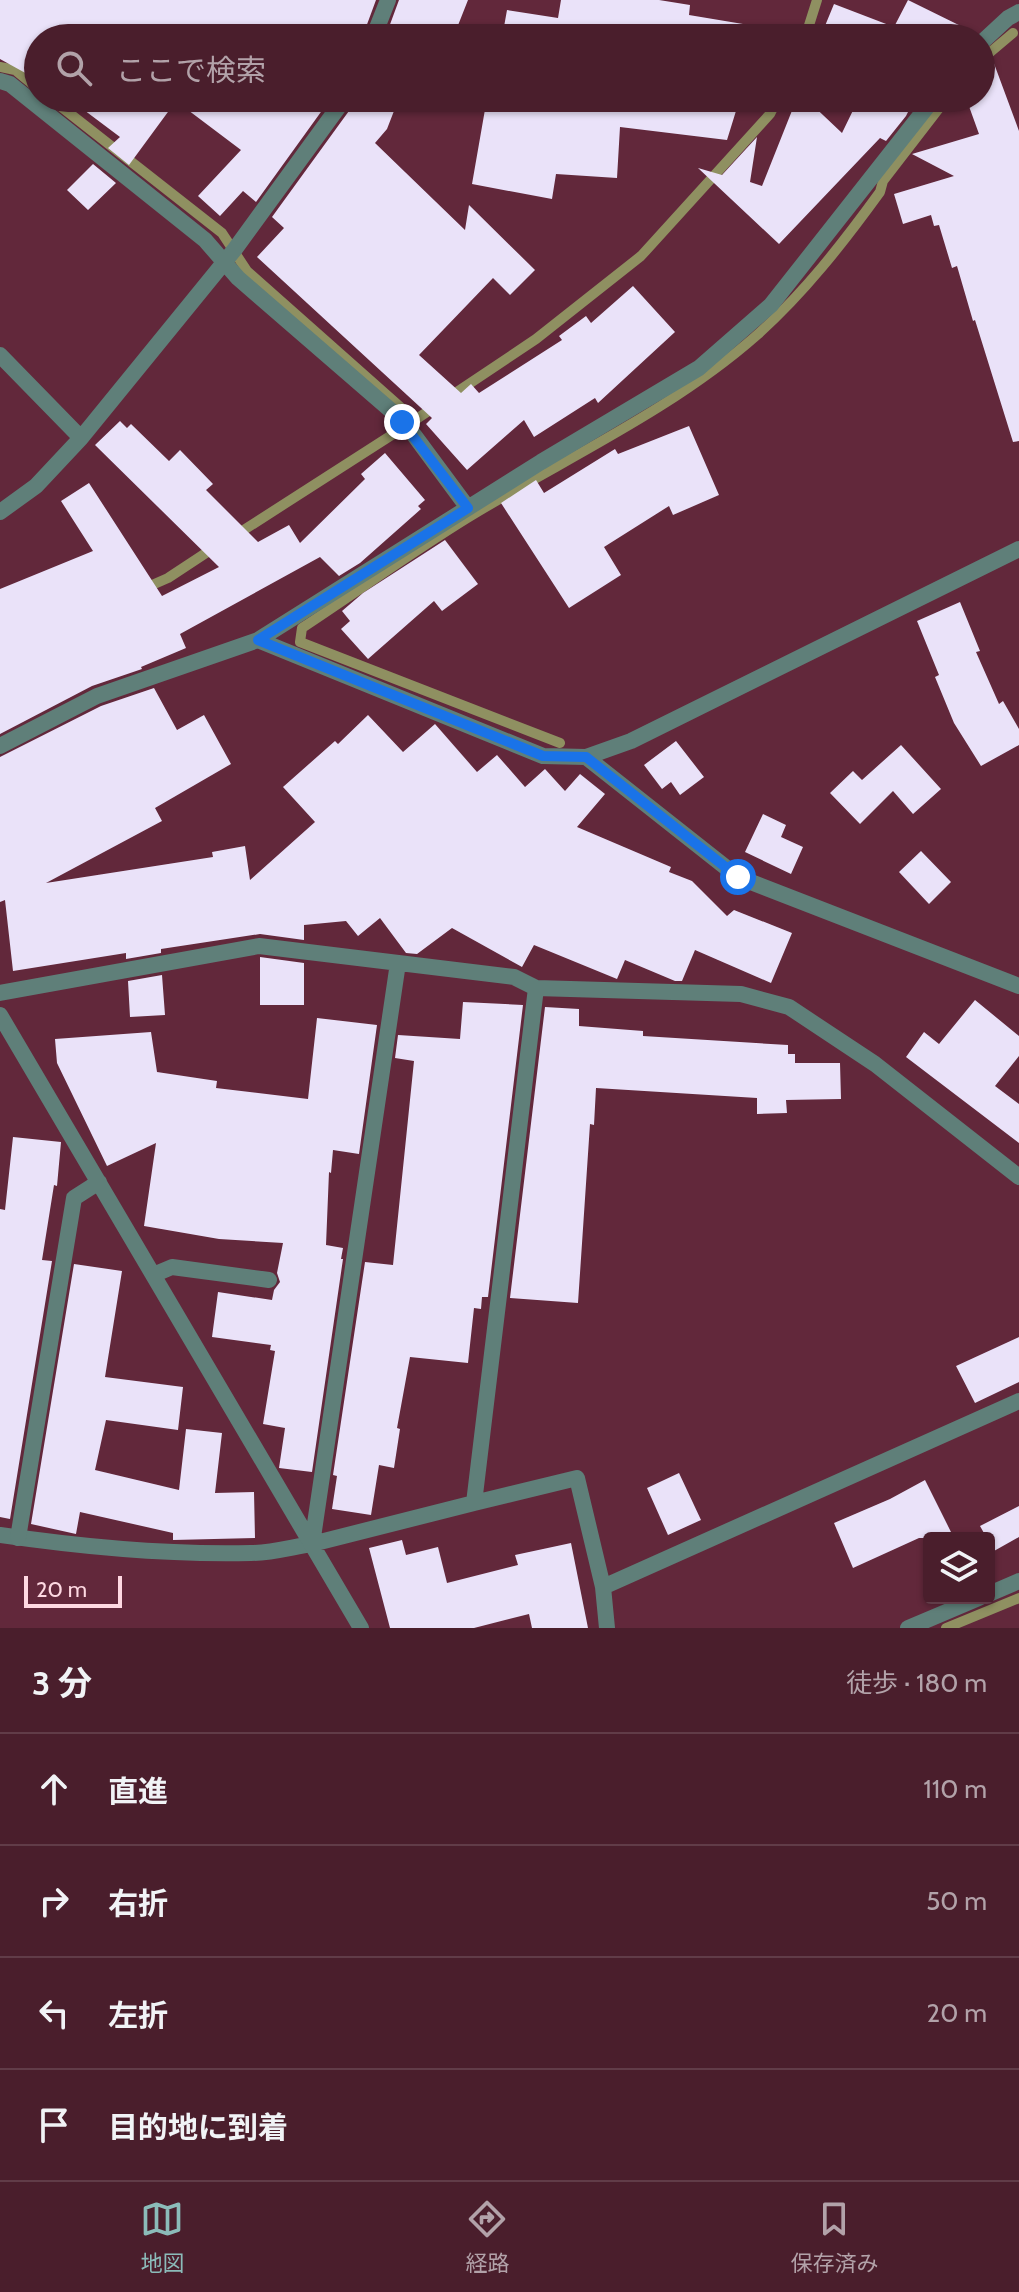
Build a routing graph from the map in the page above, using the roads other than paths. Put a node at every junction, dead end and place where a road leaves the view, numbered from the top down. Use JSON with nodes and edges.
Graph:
{"nodes":[{"id":1,"x":388,"y":0,"type":"edge"},
{"id":2,"x":1019,"y":12,"type":"edge"},
{"id":3,"x":379,"y":24,"type":"edge"},
{"id":4,"x":995,"y":30,"type":"edge"},
{"id":5,"x":0,"y":81,"type":"edge"},
{"id":6,"x":24,"y":95,"type":"edge"},
{"id":7,"x":45,"y":112,"type":"edge"},
{"id":8,"x":335,"y":112,"type":"edge"},
{"id":9,"x":923,"y":112,"type":"edge"},
{"id":10,"x":230,"y":256,"type":"junction"},
{"id":11,"x":0,"y":355,"type":"edge"},
{"id":12,"x":81,"y":438,"type":"junction"},
{"id":13,"x":468,"y":508,"type":"junction"},
{"id":14,"x":0,"y":512,"type":"edge"},
{"id":15,"x":1019,"y":549,"type":"edge"},
{"id":16,"x":258,"y":640,"type":"junction"},
{"id":17,"x":0,"y":746,"type":"edge"},
{"id":18,"x":586,"y":757,"type":"junction"},
{"id":19,"x":398,"y":963,"type":"junction"},
{"id":20,"x":1019,"y":986,"type":"edge"},
{"id":21,"x":536,"y":988,"type":"junction"},
{"id":22,"x":0,"y":993,"type":"edge"},
{"id":23,"x":0,"y":1015,"type":"edge"},
{"id":24,"x":1019,"y":1177,"type":"edge"},
{"id":25,"x":99,"y":1182,"type":"junction"},
{"id":26,"x":153,"y":1275,"type":"junction"},
{"id":27,"x":269,"y":1280,"type":"dead end"},
{"id":28,"x":1019,"y":1401,"type":"edge"},
{"id":29,"x":474,"y":1503,"type":"junction"},
{"id":30,"x":0,"y":1535,"type":"edge"},
{"id":31,"x":18,"y":1538,"type":"junction"},
{"id":32,"x":312,"y":1544,"type":"junction"},
{"id":33,"x":1019,"y":1581,"type":"edge"},
{"id":34,"x":603,"y":1587,"type":"junction"},
{"id":35,"x":995,"y":1591,"type":"edge"},
{"id":36,"x":965,"y":1604,"type":"edge"},
{"id":37,"x":361,"y":1628,"type":"edge"},
{"id":38,"x":607,"y":1628,"type":"edge"},
{"id":39,"x":908,"y":1628,"type":"edge"}],
"edges":[{"from":1,"to":3,"type":"street"},
{"from":2,"to":4,"type":"street"},
{"from":5,"to":6,"type":"street"},
{"from":7,"to":10,"type":"street"},
{"from":8,"to":10,"type":"street"},
{"from":9,"to":13,"type":"street"},
{"from":10,"to":12,"type":"street"},
{"from":10,"to":13,"type":"street"},
{"from":11,"to":12,"type":"street"},
{"from":12,"to":14,"type":"street"},
{"from":13,"to":16,"type":"street"},
{"from":15,"to":18,"type":"street"},
{"from":16,"to":17,"type":"street"},
{"from":16,"to":18,"type":"street"},
{"from":18,"to":20,"type":"street"},
{"from":19,"to":21,"type":"street"},
{"from":19,"to":22,"type":"street"},
{"from":19,"to":32,"type":"street"},
{"from":21,"to":24,"type":"street"},
{"from":21,"to":29,"type":"street"},
{"from":23,"to":25,"type":"street"},
{"from":25,"to":26,"type":"street"},
{"from":25,"to":31,"type":"street"},
{"from":26,"to":27,"type":"street"},
{"from":26,"to":32,"type":"street"},
{"from":28,"to":34,"type":"street"},
{"from":29,"to":32,"type":"street"},
{"from":29,"to":34,"type":"street"},
{"from":30,"to":31,"type":"street"},
{"from":31,"to":32,"type":"street"},
{"from":32,"to":37,"type":"street"},
{"from":33,"to":35,"type":"street"},
{"from":34,"to":38,"type":"street"},
{"from":36,"to":39,"type":"street"}]}
